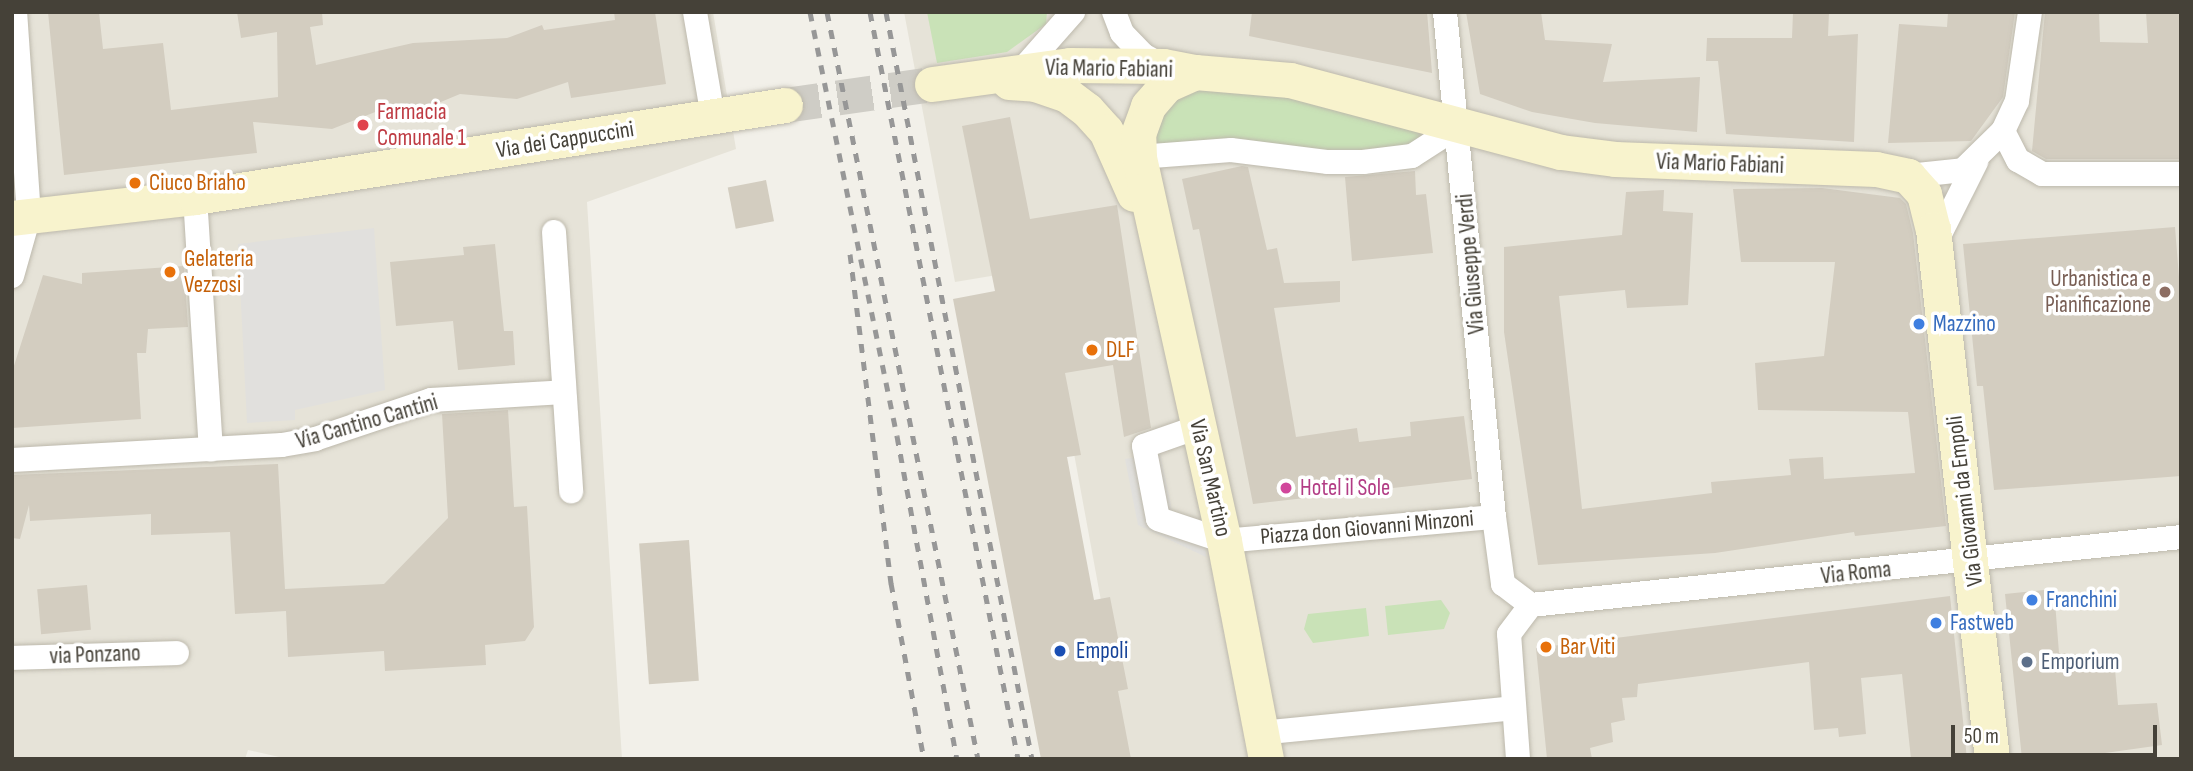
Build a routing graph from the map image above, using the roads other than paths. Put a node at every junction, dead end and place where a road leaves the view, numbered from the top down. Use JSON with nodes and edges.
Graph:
{"nodes":[{"id":1,"x":15,"y":12,"type":"edge"},
{"id":2,"x":695,"y":12,"type":"edge"},
{"id":3,"x":1073,"y":12,"type":"edge"},
{"id":4,"x":1114,"y":12,"type":"edge"},
{"id":5,"x":1445,"y":12,"type":"edge"},
{"id":6,"x":2030,"y":12,"type":"edge"},
{"id":7,"x":1190,"y":70,"type":"junction"},
{"id":8,"x":1021,"y":71,"type":"junction"},
{"id":9,"x":981,"y":80,"type":"junction"},
{"id":10,"x":932,"y":84,"type":"tunnel mouth"},
{"id":11,"x":785,"y":105,"type":"tunnel mouth"},
{"id":12,"x":713,"y":117,"type":"junction"},
{"id":13,"x":1457,"y":127,"type":"junction"},
{"id":14,"x":2003,"y":131,"type":"junction"},
{"id":15,"x":1980,"y":155,"type":"junction"},
{"id":16,"x":1139,"y":157,"type":"junction"},
{"id":17,"x":2181,"y":174,"type":"edge"},
{"id":18,"x":1908,"y":176,"type":"junction"},
{"id":19,"x":195,"y":197,"type":"junction"},
{"id":20,"x":21,"y":217,"type":"edge"},
{"id":21,"x":1151,"y":225,"type":"junction"},
{"id":22,"x":554,"y":232,"type":"dead end"},
{"id":23,"x":1935,"y":244,"type":"junction"},
{"id":24,"x":12,"y":276,"type":"edge"},
{"id":25,"x":565,"y":393,"type":"junction"},
{"id":26,"x":1198,"y":427,"type":"junction"},
{"id":27,"x":211,"y":449,"type":"junction"},
{"id":28,"x":12,"y":460,"type":"edge"},
{"id":29,"x":571,"y":491,"type":"dead end"},
{"id":30,"x":1494,"y":517,"type":"junction"},
{"id":31,"x":2181,"y":537,"type":"edge"},
{"id":32,"x":1224,"y":541,"type":"junction"},
{"id":33,"x":1973,"y":561,"type":"junction"},
{"id":34,"x":1531,"y":605,"type":"junction"},
{"id":35,"x":177,"y":653,"type":"dead end"},
{"id":36,"x":12,"y":658,"type":"edge"},
{"id":37,"x":1514,"y":708,"type":"junction"},
{"id":38,"x":1263,"y":746,"type":"edge"},
{"id":39,"x":1518,"y":759,"type":"edge"},
{"id":40,"x":1992,"y":759,"type":"edge"}],
"edges":[{"from":1,"to":20,"type":"street"},
{"from":2,"to":12,"type":"street"},
{"from":3,"to":8,"type":"street"},
{"from":4,"to":7,"type":"street"},
{"from":5,"to":13,"type":"street","name":"Via Giuseppe Verdi"},
{"from":6,"to":14,"type":"street"},
{"from":7,"to":8,"type":"main road","name":"Via Mario Fabiani"},
{"from":7,"to":13,"type":"main road","name":"Via Mario Fabiani"},
{"from":7,"to":16,"type":"main road"},
{"from":8,"to":9,"type":"main road","name":"Via Mario Fabiani"},
{"from":9,"to":10,"type":"main road"},
{"from":9,"to":21,"type":"main road"},
{"from":11,"to":12,"type":"main road","name":"Via dei Cappuccini"},
{"from":12,"to":19,"type":"main road","name":"Via dei Cappuccini"},
{"from":13,"to":16,"type":"street"},
{"from":13,"to":18,"type":"main road","name":"Via Mario Fabiani"},
{"from":13,"to":30,"type":"street","name":"Via Giuseppe Verdi"},
{"from":14,"to":15,"type":"street"},
{"from":14,"to":17,"type":"street"},
{"from":15,"to":18,"type":"street","name":"Via Mario Fabiani"},
{"from":15,"to":23,"type":"street"},
{"from":16,"to":21,"type":"main road"},
{"from":18,"to":23,"type":"main road","name":"Via Giovanni da Empoli"},
{"from":19,"to":20,"type":"main road","name":"Via dei Cappuccini"},
{"from":19,"to":27,"type":"street"},
{"from":20,"to":24,"type":"street"},
{"from":21,"to":26,"type":"main road","name":"Via San Martino"},
{"from":22,"to":25,"type":"street"},
{"from":23,"to":33,"type":"main road","name":"Via Giovanni da Empoli"},
{"from":25,"to":27,"type":"street","name":"Via Cantino Cantini"},
{"from":25,"to":29,"type":"street"},
{"from":26,"to":32,"type":"main road","name":"Via San Martino"},
{"from":26,"to":32,"type":"street","name":"Piazza don Giovanni Minzoni"},
{"from":27,"to":28,"type":"street","name":"Via Cantino Cantini"},
{"from":30,"to":32,"type":"street","name":"Piazza don Giovanni Minzoni"},
{"from":30,"to":34,"type":"street","name":"Piazza don Giovanni Minzoni"},
{"from":31,"to":33,"type":"street","name":"Via Roma"},
{"from":32,"to":38,"type":"main road","name":"Via San Martino"},
{"from":33,"to":34,"type":"street","name":"Via Roma"},
{"from":33,"to":40,"type":"main road","name":"Via Giovanni da Empoli"},
{"from":34,"to":37,"type":"street"},
{"from":35,"to":36,"type":"street","name":"via Ponzano"},
{"from":37,"to":38,"type":"street"},
{"from":37,"to":39,"type":"street"}]}
